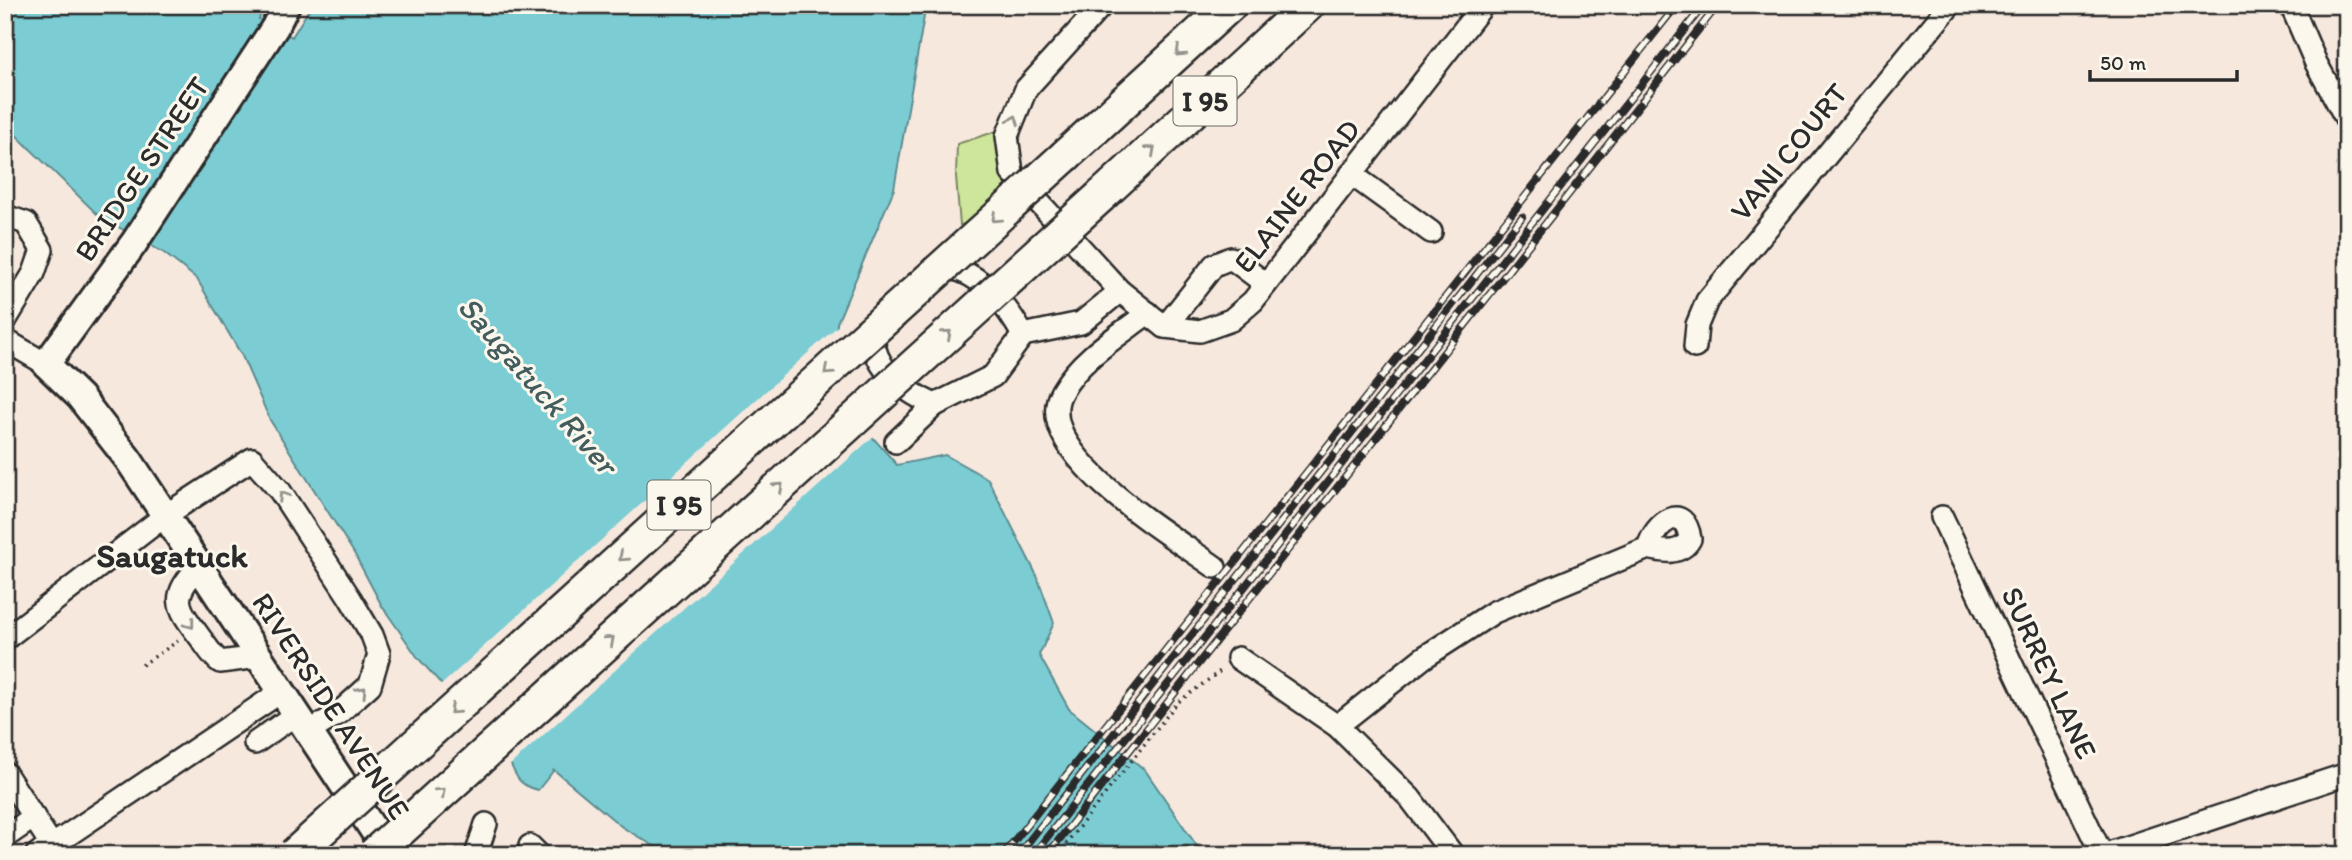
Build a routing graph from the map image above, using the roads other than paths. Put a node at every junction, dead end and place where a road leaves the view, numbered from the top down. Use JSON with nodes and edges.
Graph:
{"nodes":[{"id":1,"x":1102,"y":5,"type":"edge"},
{"id":2,"x":1230,"y":5,"type":"edge"},
{"id":3,"x":1308,"y":5,"type":"edge"},
{"id":4,"x":1483,"y":5,"type":"edge"},
{"id":5,"x":1950,"y":5,"type":"edge"},
{"id":6,"x":2291,"y":5,"type":"edge"},
{"id":7,"x":281,"y":16,"type":"edge"},
{"id":8,"x":2339,"y":90,"type":"edge"},
{"id":9,"x":2347,"y":120,"type":"edge"},
{"id":10,"x":1351,"y":174,"type":"junction"},
{"id":11,"x":5,"y":216,"type":"edge"},
{"id":12,"x":1431,"y":232,"type":"dead end"},
{"id":13,"x":1266,"y":284,"type":"junction"},
{"id":14,"x":1120,"y":291,"type":"junction"},
{"id":15,"x":1148,"y":313,"type":"junction"},
{"id":16,"x":5,"y":321,"type":"edge"},
{"id":17,"x":1166,"y":327,"type":"junction"},
{"id":18,"x":1023,"y":335,"type":"junction"},
{"id":19,"x":5,"y":340,"type":"edge"},
{"id":20,"x":1695,"y":347,"type":"dead end"},
{"id":21,"x":46,"y":364,"type":"junction"},
{"id":22,"x":935,"y":405,"type":"junction"},
{"id":23,"x":896,"y":442,"type":"dead end"},
{"id":24,"x":166,"y":515,"type":"junction"},
{"id":25,"x":1942,"y":517,"type":"dead end"},
{"id":26,"x":1648,"y":548,"type":"dead end"},
{"id":27,"x":199,"y":566,"type":"junction"},
{"id":28,"x":1215,"y":567,"type":"dead end"},
{"id":29,"x":5,"y":639,"type":"edge"},
{"id":30,"x":259,"y":657,"type":"junction"},
{"id":31,"x":1238,"y":658,"type":"road end"},
{"id":32,"x":282,"y":691,"type":"junction"},
{"id":33,"x":302,"y":723,"type":"junction"},
{"id":34,"x":1337,"y":726,"type":"junction"},
{"id":35,"x":255,"y":743,"type":"dead end"},
{"id":36,"x":5,"y":773,"type":"edge"},
{"id":37,"x":2347,"y":774,"type":"edge"},
{"id":38,"x":34,"y":817,"type":"junction"},
{"id":39,"x":486,"y":824,"type":"dead end"},
{"id":40,"x":5,"y":837,"type":"edge"},
{"id":41,"x":53,"y":842,"type":"junction"},
{"id":42,"x":36,"y":855,"type":"edge"},
{"id":43,"x":294,"y":855,"type":"edge"},
{"id":44,"x":373,"y":855,"type":"edge"},
{"id":45,"x":390,"y":855,"type":"edge"},
{"id":46,"x":476,"y":855,"type":"edge"},
{"id":47,"x":1453,"y":855,"type":"edge"},
{"id":48,"x":2103,"y":855,"type":"edge"}],
"edges":[{"from":14,"to":1,"type":"street","one_way":true},
{"from":2,"to":43,"type":"highway","number":"I 95","one_way":true,"bridge":true},
{"from":44,"to":3,"type":"highway","number":"I 95","one_way":true,"bridge":true},
{"from":4,"to":10,"type":"street","name":"ELAINE ROAD"},
{"from":5,"to":20,"type":"street","name":"VANI COURT"},
{"from":6,"to":8,"type":"street"},
{"from":7,"to":21,"type":"main road","name":"BRIDGE STREET"},
{"from":8,"to":9,"type":"street"},
{"from":10,"to":12,"type":"street"},
{"from":10,"to":13,"type":"street","name":"ELAINE ROAD"},
{"from":11,"to":16,"type":"street"},
{"from":13,"to":17,"type":"street","name":"ELAINE ROAD"},
{"from":13,"to":17,"type":"street"},
{"from":14,"to":15,"type":"street"},
{"from":14,"to":18,"type":"street"},
{"from":15,"to":17,"type":"street"},
{"from":15,"to":28,"type":"street"},
{"from":18,"to":22,"type":"street"},
{"from":18,"to":22,"type":"street"},
{"from":19,"to":21,"type":"street","name":"RIVERSIDE AVENUE"},
{"from":21,"to":24,"type":"main road","name":"RIVERSIDE AVENUE"},
{"from":22,"to":23,"type":"street"},
{"from":24,"to":27,"type":"main road","name":"RIVERSIDE AVENUE"},
{"from":24,"to":29,"type":"street"},
{"from":33,"to":24,"type":"street","one_way":true},
{"from":25,"to":48,"type":"street","name":"SURREY LANE"},
{"from":26,"to":34,"type":"street"},
{"from":27,"to":30,"type":"main road","name":"RIVERSIDE AVENUE"},
{"from":27,"to":30,"type":"street","one_way":true},
{"from":30,"to":32,"type":"main road","name":"RIVERSIDE AVENUE"},
{"from":31,"to":34,"type":"street"},
{"from":32,"to":33,"type":"main road","name":"RIVERSIDE AVENUE"},
{"from":32,"to":41,"type":"street"},
{"from":33,"to":35,"type":"street"},
{"from":33,"to":45,"type":"main road","name":"RIVERSIDE AVENUE"},
{"from":34,"to":47,"type":"street"},
{"from":36,"to":38,"type":"street"},
{"from":37,"to":48,"type":"street"},
{"from":38,"to":40,"type":"street"},
{"from":38,"to":41,"type":"street"},
{"from":39,"to":46,"type":"street"},
{"from":41,"to":42,"type":"street"}]}
